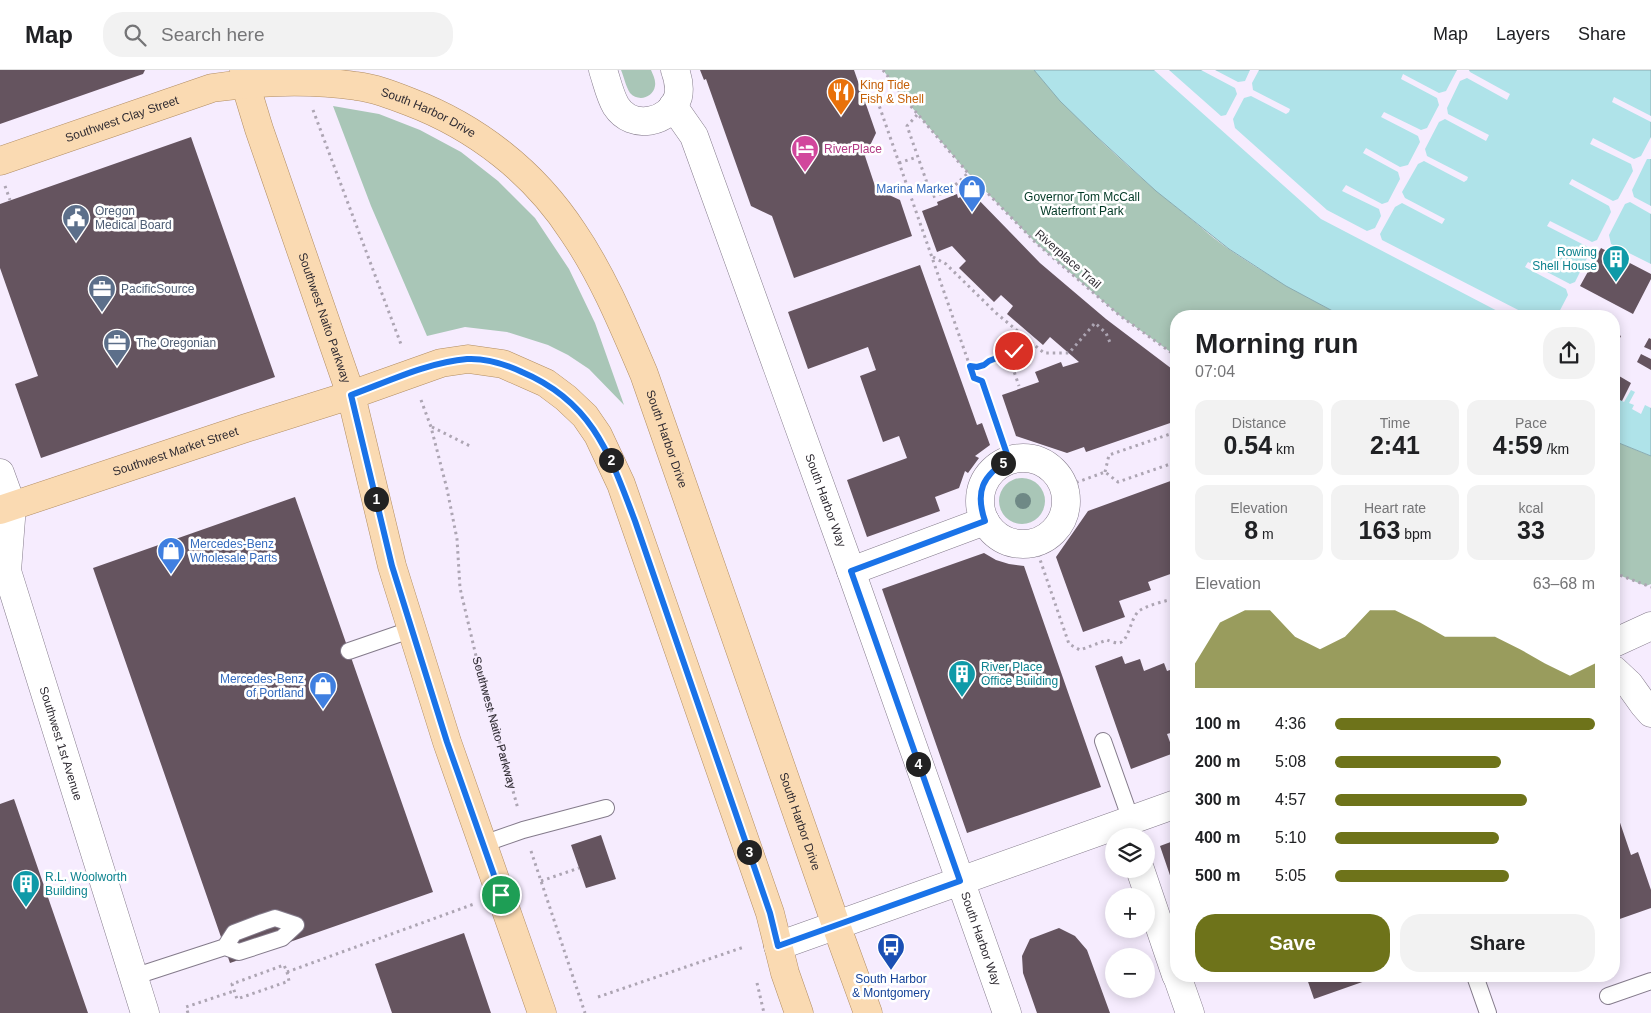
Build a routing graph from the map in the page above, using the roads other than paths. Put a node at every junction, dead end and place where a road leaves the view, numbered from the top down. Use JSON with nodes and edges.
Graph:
{"nodes":[{"id":1,"x":603,"y":70,"type":"edge"},
{"id":2,"x":675,"y":70,"type":"edge"},
{"id":3,"x":240,"y":74,"type":"edge"},
{"id":4,"x":673,"y":106,"type":"junction"},
{"id":5,"x":0,"y":161,"type":"edge"},
{"id":6,"x":351,"y":395,"type":"junction"},
{"id":7,"x":0,"y":473,"type":"edge"},
{"id":8,"x":6,"y":508,"type":"edge"},
{"id":9,"x":985,"y":521,"type":"junction"},
{"id":10,"x":851,"y":571,"type":"junction"},
{"id":11,"x":1651,"y":626,"type":"edge"},
{"id":12,"x":413,"y":630,"type":"junction"},
{"id":13,"x":1620,"y":640,"type":"edge"},
{"id":14,"x":349,"y":651,"type":"dead end"},
{"id":15,"x":1620,"y":676,"type":"edge"},
{"id":16,"x":1651,"y":713,"type":"edge"},
{"id":17,"x":1103,"y":741,"type":"dead end"},
{"id":18,"x":1170,"y":807,"type":"edge"},
{"id":19,"x":606,"y":808,"type":"dead end"},
{"id":20,"x":1128,"y":826,"type":"edge"},
{"id":21,"x":482,"y":844,"type":"junction"},
{"id":22,"x":1143,"y":878,"type":"edge"},
{"id":23,"x":960,"y":881,"type":"junction"},
{"id":24,"x":836,"y":925,"type":"junction"},
{"id":25,"x":778,"y":946,"type":"junction"},
{"id":26,"x":225,"y":947,"type":"dead end"},
{"id":27,"x":1170,"y":958,"type":"edge"},
{"id":28,"x":133,"y":977,"type":"junction"},
{"id":29,"x":1651,"y":981,"type":"edge"},
{"id":30,"x":1178,"y":982,"type":"edge"},
{"id":31,"x":1477,"y":982,"type":"edge"},
{"id":32,"x":1608,"y":996,"type":"dead end"},
{"id":33,"x":145,"y":1013,"type":"edge"},
{"id":34,"x":542,"y":1013,"type":"edge"},
{"id":35,"x":799,"y":1013,"type":"edge"},
{"id":36,"x":868,"y":1013,"type":"edge"},
{"id":37,"x":1007,"y":1013,"type":"edge"},
{"id":38,"x":1190,"y":1013,"type":"edge"},
{"id":39,"x":1488,"y":1013,"type":"edge"}],
"edges":[{"from":1,"to":4,"type":"street"},
{"from":2,"to":4,"type":"street"},
{"from":3,"to":5,"type":"main road","name":"Southwest Clay Street"},
{"from":3,"to":6,"type":"main road","name":"Southwest Naito Parkway"},
{"from":3,"to":24,"type":"main road","name":"South Harbor Drive"},
{"from":4,"to":10,"type":"street","name":"South Harbor Way"},
{"from":6,"to":8,"type":"main road","name":"Southwest Market Street"},
{"from":6,"to":12,"type":"main road","name":"Southwest Naito Parkway"},
{"from":6,"to":25,"type":"main road"},
{"from":7,"to":8,"type":"street","name":"Southwest 1st Avenue"},
{"from":8,"to":28,"type":"street","name":"Southwest 1st Avenue"},
{"from":9,"to":9,"type":"street"},
{"from":9,"to":10,"type":"street"},
{"from":10,"to":23,"type":"street","name":"South Harbor Way"},
{"from":11,"to":13,"type":"street"},
{"from":12,"to":14,"type":"lane"},
{"from":12,"to":21,"type":"main road","name":"Southwest Naito Parkway"},
{"from":15,"to":16,"type":"street"},
{"from":17,"to":20,"type":"lane"},
{"from":18,"to":20,"type":"street"},
{"from":19,"to":21,"type":"lane"},
{"from":20,"to":23,"type":"street"},
{"from":21,"to":34,"type":"main road","name":"Southwest Naito Parkway"},
{"from":22,"to":27,"type":"street"},
{"from":23,"to":24,"type":"street"},
{"from":23,"to":37,"type":"street","name":"South Harbor Way"},
{"from":24,"to":25,"type":"street"},
{"from":24,"to":36,"type":"main road","name":"South Harbor Drive"},
{"from":25,"to":35,"type":"main road"},
{"from":26,"to":28,"type":"lane"},
{"from":28,"to":33,"type":"street","name":"Southwest 1st Avenue"},
{"from":29,"to":32,"type":"lane"},
{"from":30,"to":38,"type":"street"},
{"from":31,"to":39,"type":"lane"}]}
